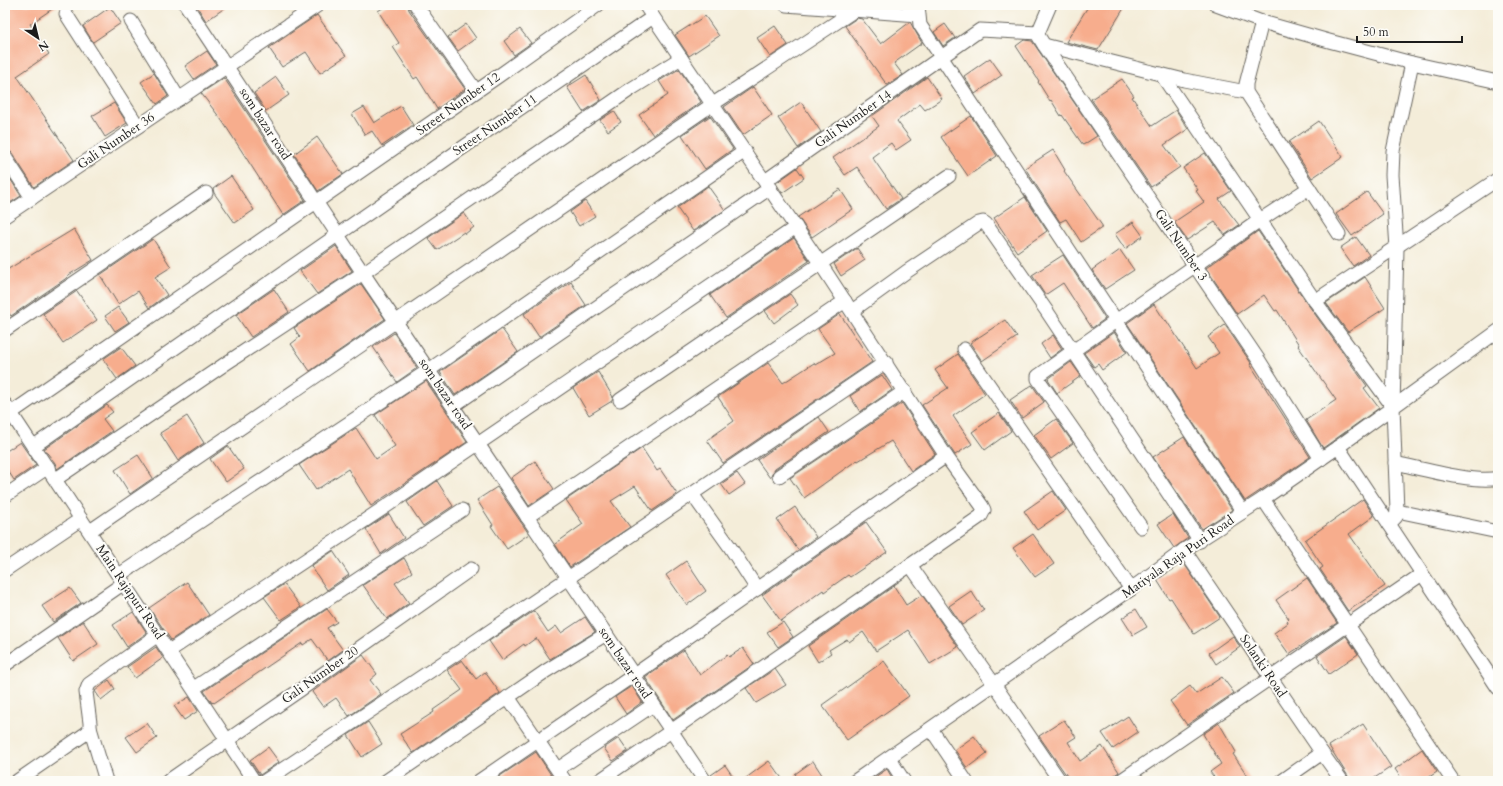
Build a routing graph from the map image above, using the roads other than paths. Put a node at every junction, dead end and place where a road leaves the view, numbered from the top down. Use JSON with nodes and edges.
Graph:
{"nodes":[{"id":1,"x":186,"y":5,"type":"edge"},
{"id":2,"x":318,"y":5,"type":"edge"},
{"id":3,"x":416,"y":5,"type":"edge"},
{"id":4,"x":598,"y":5,"type":"edge"},
{"id":5,"x":645,"y":5,"type":"edge"},
{"id":6,"x":786,"y":5,"type":"edge"},
{"id":7,"x":1050,"y":5,"type":"edge"},
{"id":8,"x":1218,"y":5,"type":"edge"},
{"id":9,"x":854,"y":10,"type":"junction"},
{"id":10,"x":918,"y":10,"type":"edge"},
{"id":11,"x":66,"y":14,"type":"dead end"},
{"id":12,"x":653,"y":17,"type":"junction"},
{"id":13,"x":131,"y":21,"type":"dead end"},
{"id":14,"x":1262,"y":22,"type":"junction"},
{"id":15,"x":1038,"y":33,"type":"junction"},
{"id":16,"x":1044,"y":45,"type":"junction"},
{"id":17,"x":941,"y":57,"type":"junction"},
{"id":18,"x":681,"y":58,"type":"junction"},
{"id":19,"x":1412,"y":63,"type":"junction"},
{"id":20,"x":226,"y":66,"type":"junction"},
{"id":21,"x":1161,"y":74,"type":"junction"},
{"id":22,"x":1498,"y":82,"type":"edge"},
{"id":23,"x":476,"y":91,"type":"junction"},
{"id":24,"x":1246,"y":92,"type":"junction"},
{"id":25,"x":179,"y":99,"type":"junction"},
{"id":26,"x":713,"y":104,"type":"junction"},
{"id":27,"x":138,"y":126,"type":"junction"},
{"id":28,"x":745,"y":151,"type":"junction"},
{"id":29,"x":5,"y":157,"type":"edge"},
{"id":30,"x":949,"y":176,"type":"dead end"},
{"id":31,"x":1498,"y":179,"type":"edge"},
{"id":32,"x":768,"y":184,"type":"junction"},
{"id":33,"x":1309,"y":188,"type":"junction"},
{"id":34,"x":206,"y":193,"type":"dead end"},
{"id":35,"x":32,"y":198,"type":"junction"},
{"id":36,"x":316,"y":202,"type":"junction"},
{"id":37,"x":5,"y":216,"type":"edge"},
{"id":38,"x":1260,"y":220,"type":"junction"},
{"id":39,"x":796,"y":226,"type":"junction"},
{"id":40,"x":338,"y":234,"type":"junction"},
{"id":41,"x":1339,"y":234,"type":"dead end"},
{"id":42,"x":1397,"y":248,"type":"junction"},
{"id":43,"x":820,"y":262,"type":"junction"},
{"id":44,"x":1195,"y":266,"type":"junction"},
{"id":45,"x":363,"y":273,"type":"junction"},
{"id":46,"x":1315,"y":301,"type":"junction"},
{"id":47,"x":848,"y":306,"type":"junction"},
{"id":48,"x":1116,"y":320,"type":"junction"},
{"id":49,"x":396,"y":321,"type":"junction"},
{"id":50,"x":5,"y":330,"type":"edge"},
{"id":51,"x":1498,"y":331,"type":"edge"},
{"id":52,"x":964,"y":350,"type":"dead end"},
{"id":53,"x":1072,"y":351,"type":"junction"},
{"id":54,"x":886,"y":362,"type":"junction"},
{"id":55,"x":429,"y":370,"type":"junction"},
{"id":56,"x":905,"y":391,"type":"junction"},
{"id":57,"x":620,"y":400,"type":"dead end"},
{"id":58,"x":453,"y":406,"type":"junction"},
{"id":59,"x":1393,"y":407,"type":"junction"},
{"id":60,"x":9,"y":414,"type":"edge"},
{"id":61,"x":478,"y":444,"type":"junction"},
{"id":62,"x":34,"y":446,"type":"junction"},
{"id":63,"x":1338,"y":447,"type":"junction"},
{"id":64,"x":946,"y":456,"type":"junction"},
{"id":65,"x":1321,"y":459,"type":"junction"},
{"id":66,"x":1395,"y":463,"type":"junction"},
{"id":67,"x":48,"y":467,"type":"junction"},
{"id":68,"x":779,"y":476,"type":"dead end"},
{"id":69,"x":56,"y":479,"type":"junction"},
{"id":70,"x":1496,"y":482,"type":"edge"},
{"id":71,"x":692,"y":494,"type":"junction"},
{"id":72,"x":5,"y":496,"type":"edge"},
{"id":73,"x":1263,"y":499,"type":"junction"},
{"id":74,"x":462,"y":510,"type":"dead end"},
{"id":75,"x":1398,"y":511,"type":"junction"},
{"id":76,"x":1244,"y":512,"type":"junction"},
{"id":77,"x":527,"y":517,"type":"junction"},
{"id":78,"x":81,"y":519,"type":"junction"},
{"id":79,"x":1389,"y":524,"type":"junction"},
{"id":80,"x":1141,"y":527,"type":"dead end"},
{"id":81,"x":90,"y":531,"type":"junction"},
{"id":82,"x":1498,"y":532,"type":"edge"},
{"id":83,"x":1200,"y":541,"type":"junction"},
{"id":84,"x":1184,"y":550,"type":"junction"},
{"id":85,"x":910,"y":565,"type":"junction"},
{"id":86,"x":471,"y":569,"type":"dead end"},
{"id":87,"x":5,"y":570,"type":"edge"},
{"id":88,"x":1422,"y":574,"type":"junction"},
{"id":89,"x":568,"y":577,"type":"junction"},
{"id":90,"x":121,"y":579,"type":"junction"},
{"id":91,"x":757,"y":589,"type":"junction"},
{"id":92,"x":1131,"y":589,"type":"junction"},
{"id":93,"x":1348,"y":625,"type":"junction"},
{"id":94,"x":606,"y":634,"type":"junction"},
{"id":95,"x":158,"y":635,"type":"junction"},
{"id":96,"x":169,"y":651,"type":"junction"},
{"id":97,"x":5,"y":664,"type":"edge"},
{"id":98,"x":634,"y":675,"type":"junction"},
{"id":99,"x":1272,"y":678,"type":"junction"},
{"id":100,"x":994,"y":684,"type":"junction"},
{"id":101,"x":194,"y":688,"type":"junction"},
{"id":102,"x":1498,"y":688,"type":"edge"},
{"id":103,"x":508,"y":697,"type":"junction"},
{"id":104,"x":654,"y":705,"type":"junction"},
{"id":105,"x":90,"y":728,"type":"junction"},
{"id":106,"x":931,"y":729,"type":"junction"},
{"id":107,"x":671,"y":731,"type":"junction"},
{"id":108,"x":227,"y":739,"type":"junction"},
{"id":109,"x":539,"y":740,"type":"junction"},
{"id":110,"x":1322,"y":754,"type":"junction"},
{"id":111,"x":889,"y":758,"type":"junction"},
{"id":112,"x":558,"y":769,"type":"junction"},
{"id":113,"x":700,"y":779,"type":"edge"},
{"id":114,"x":17,"y":781,"type":"edge"},
{"id":115,"x":106,"y":781,"type":"edge"},
{"id":116,"x":168,"y":781,"type":"edge"},
{"id":117,"x":254,"y":781,"type":"edge"},
{"id":118,"x":265,"y":781,"type":"edge"},
{"id":119,"x":386,"y":781,"type":"edge"},
{"id":120,"x":479,"y":781,"type":"edge"},
{"id":121,"x":565,"y":781,"type":"edge"},
{"id":122,"x":599,"y":781,"type":"edge"},
{"id":123,"x":855,"y":781,"type":"edge"},
{"id":124,"x":904,"y":781,"type":"edge"},
{"id":125,"x":966,"y":781,"type":"edge"},
{"id":126,"x":1060,"y":781,"type":"edge"},
{"id":127,"x":1120,"y":781,"type":"edge"},
{"id":128,"x":1282,"y":781,"type":"edge"},
{"id":129,"x":1342,"y":781,"type":"edge"},
{"id":130,"x":1453,"y":781,"type":"edge"}],
"edges":[{"from":1,"to":20,"type":"street","name":"som bazar road"},
{"from":2,"to":20,"type":"street","name":"Gali Number 36"},
{"from":3,"to":23,"type":"street"},
{"from":4,"to":23,"type":"street","name":"Street Number 12"},
{"from":5,"to":12,"type":"street"},
{"from":6,"to":9,"type":"street"},
{"from":7,"to":15,"type":"street"},
{"from":8,"to":14,"type":"street"},
{"from":9,"to":10,"type":"street"},
{"from":9,"to":26,"type":"street"},
{"from":10,"to":17,"type":"street"},
{"from":11,"to":27,"type":"street"},
{"from":12,"to":18,"type":"street"},
{"from":12,"to":40,"type":"street","name":"Street Number 11"},
{"from":13,"to":25,"type":"street"},
{"from":14,"to":19,"type":"street"},
{"from":14,"to":24,"type":"street"},
{"from":15,"to":16,"type":"street","name":"Gali Number 3"},
{"from":15,"to":17,"type":"street","name":"Gali Number 14"},
{"from":16,"to":21,"type":"street"},
{"from":16,"to":44,"type":"street","name":"Gali Number 3"},
{"from":17,"to":32,"type":"street","name":"Gali Number 14"},
{"from":17,"to":48,"type":"street"},
{"from":18,"to":26,"type":"street"},
{"from":18,"to":45,"type":"street"},
{"from":19,"to":22,"type":"street"},
{"from":19,"to":42,"type":"street"},
{"from":20,"to":25,"type":"street","name":"Gali Number 36"},
{"from":20,"to":36,"type":"street","name":"som bazar road"},
{"from":21,"to":24,"type":"street"},
{"from":21,"to":38,"type":"street"},
{"from":23,"to":36,"type":"street","name":"Street Number 12"},
{"from":24,"to":33,"type":"street"},
{"from":25,"to":27,"type":"street","name":"Gali Number 36"},
{"from":26,"to":28,"type":"street"},
{"from":26,"to":49,"type":"street"},
{"from":27,"to":35,"type":"street","name":"Gali Number 36"},
{"from":28,"to":32,"type":"street"},
{"from":28,"to":55,"type":"street"},
{"from":29,"to":35,"type":"street"},
{"from":30,"to":43,"type":"street"},
{"from":31,"to":42,"type":"street"},
{"from":32,"to":39,"type":"street"},
{"from":32,"to":58,"type":"street","name":"Gali Number 14"},
{"from":33,"to":38,"type":"street"},
{"from":33,"to":41,"type":"street"},
{"from":34,"to":50,"type":"street"},
{"from":35,"to":37,"type":"street","name":"Gali Number 36"},
{"from":36,"to":40,"type":"street","name":"som bazar road"},
{"from":36,"to":60,"type":"street","name":"Street Number 12"},
{"from":38,"to":44,"type":"street"},
{"from":38,"to":46,"type":"street"},
{"from":39,"to":43,"type":"street"},
{"from":39,"to":61,"type":"street"},
{"from":40,"to":45,"type":"street","name":"som bazar road"},
{"from":40,"to":62,"type":"street","name":"Street Number 11"},
{"from":42,"to":46,"type":"street"},
{"from":42,"to":59,"type":"street"},
{"from":43,"to":47,"type":"street"},
{"from":43,"to":57,"type":"street"},
{"from":44,"to":48,"type":"street"},
{"from":44,"to":65,"type":"street","name":"Gali Number 3"},
{"from":45,"to":49,"type":"street","name":"som bazar road"},
{"from":45,"to":69,"type":"street"},
{"from":46,"to":59,"type":"street"},
{"from":47,"to":53,"type":"street"},
{"from":47,"to":54,"type":"street"},
{"from":47,"to":77,"type":"street"},
{"from":48,"to":53,"type":"street"},
{"from":48,"to":76,"type":"street"},
{"from":49,"to":55,"type":"street","name":"som bazar road"},
{"from":49,"to":81,"type":"street"},
{"from":51,"to":59,"type":"street","name":"Matiyala Raja Puri Road"},
{"from":52,"to":92,"type":"street"},
{"from":53,"to":80,"type":"street"},
{"from":53,"to":83,"type":"street"},
{"from":54,"to":56,"type":"street"},
{"from":54,"to":71,"type":"street"},
{"from":55,"to":58,"type":"street","name":"som bazar road"},
{"from":55,"to":90,"type":"street"},
{"from":56,"to":64,"type":"street"},
{"from":56,"to":68,"type":"street"},
{"from":58,"to":61,"type":"street","name":"som bazar road"},
{"from":59,"to":63,"type":"street","name":"Matiyala Raja Puri Road"},
{"from":59,"to":66,"type":"street"},
{"from":60,"to":62,"type":"street","name":"Main Rajapuri Road"},
{"from":61,"to":77,"type":"street","name":"som bazar road"},
{"from":61,"to":96,"type":"street"},
{"from":62,"to":67,"type":"street","name":"Main Rajapuri Road"},
{"from":63,"to":65,"type":"street","name":"Matiyala Raja Puri Road"},
{"from":63,"to":79,"type":"street"},
{"from":64,"to":85,"type":"street"},
{"from":64,"to":91,"type":"street"},
{"from":65,"to":73,"type":"street","name":"Matiyala Raja Puri Road"},
{"from":66,"to":70,"type":"street"},
{"from":66,"to":75,"type":"street"},
{"from":67,"to":69,"type":"street","name":"Main Rajapuri Road"},
{"from":67,"to":72,"type":"street"},
{"from":69,"to":78,"type":"street","name":"Main Rajapuri Road"},
{"from":71,"to":89,"type":"street"},
{"from":71,"to":91,"type":"street"},
{"from":73,"to":76,"type":"street","name":"Matiyala Raja Puri Road"},
{"from":73,"to":93,"type":"street"},
{"from":74,"to":101,"type":"street"},
{"from":75,"to":79,"type":"street"},
{"from":75,"to":82,"type":"street"},
{"from":76,"to":83,"type":"street","name":"Matiyala Raja Puri Road"},
{"from":77,"to":89,"type":"street","name":"som bazar road"},
{"from":78,"to":81,"type":"street","name":"Main Rajapuri Road"},
{"from":78,"to":87,"type":"street"},
{"from":79,"to":88,"type":"street"},
{"from":81,"to":90,"type":"street","name":"Main Rajapuri Road"},
{"from":83,"to":84,"type":"street","name":"Matiyala Raja Puri Road"},
{"from":84,"to":92,"type":"street","name":"Matiyala Raja Puri Road"},
{"from":84,"to":99,"type":"street","name":"Solanki Road"},
{"from":85,"to":100,"type":"street"},
{"from":85,"to":107,"type":"street"},
{"from":86,"to":108,"type":"street","name":"Gali Number 20"},
{"from":88,"to":93,"type":"street"},
{"from":88,"to":102,"type":"street"},
{"from":89,"to":94,"type":"street","name":"som bazar road"},
{"from":89,"to":118,"type":"street"},
{"from":90,"to":95,"type":"street","name":"Main Rajapuri Road"},
{"from":90,"to":97,"type":"street"},
{"from":91,"to":98,"type":"street"},
{"from":92,"to":100,"type":"street","name":"Matiyala Raja Puri Road"},
{"from":93,"to":99,"type":"street"},
{"from":93,"to":130,"type":"street"},
{"from":94,"to":98,"type":"street","name":"som bazar road"},
{"from":94,"to":103,"type":"street"},
{"from":95,"to":96,"type":"street","name":"Main Rajapuri Road"},
{"from":95,"to":105,"type":"street"},
{"from":96,"to":101,"type":"street","name":"Main Rajapuri Road"},
{"from":98,"to":104,"type":"street","name":"som bazar road"},
{"from":98,"to":109,"type":"street"},
{"from":99,"to":110,"type":"street","name":"Solanki Road"},
{"from":99,"to":127,"type":"street"},
{"from":100,"to":106,"type":"street","name":"Matiyala Raja Puri Road"},
{"from":100,"to":126,"type":"street"},
{"from":101,"to":108,"type":"street","name":"Main Rajapuri Road"},
{"from":103,"to":109,"type":"street"},
{"from":103,"to":119,"type":"street"},
{"from":104,"to":107,"type":"street","name":"som bazar road"},
{"from":104,"to":112,"type":"street"},
{"from":105,"to":114,"type":"street"},
{"from":105,"to":115,"type":"street"},
{"from":106,"to":111,"type":"street","name":"Matiyala Raja Puri Road"},
{"from":106,"to":125,"type":"street"},
{"from":107,"to":113,"type":"street","name":"som bazar road"},
{"from":107,"to":122,"type":"street"},
{"from":108,"to":116,"type":"street","name":"Gali Number 20"},
{"from":108,"to":117,"type":"street","name":"Main Rajapuri Road"},
{"from":109,"to":112,"type":"street"},
{"from":109,"to":120,"type":"street"},
{"from":110,"to":128,"type":"street"},
{"from":110,"to":129,"type":"street","name":"Solanki Road"},
{"from":111,"to":123,"type":"street","name":"Matiyala Raja Puri Road"},
{"from":111,"to":124,"type":"street"},
{"from":112,"to":121,"type":"street"}]}
